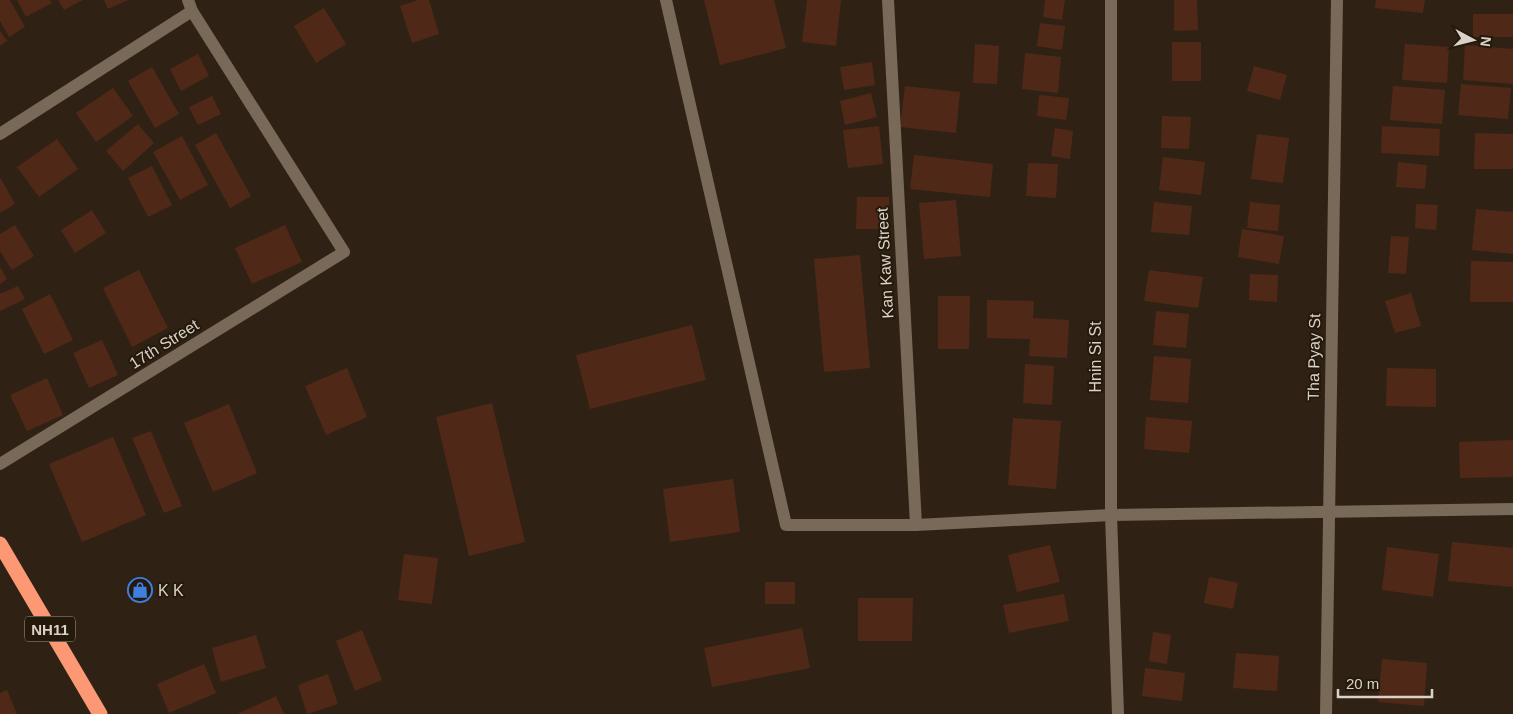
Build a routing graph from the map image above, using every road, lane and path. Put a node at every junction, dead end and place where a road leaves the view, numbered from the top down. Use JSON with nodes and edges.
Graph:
{"nodes":[{"id":1,"x":666,"y":0,"type":"edge"},
{"id":2,"x":888,"y":0,"type":"edge"},
{"id":3,"x":1111,"y":0,"type":"edge"},
{"id":4,"x":1336,"y":0,"type":"edge"},
{"id":5,"x":190,"y":5,"type":"edge"},
{"id":6,"x":0,"y":134,"type":"edge"},
{"id":7,"x":0,"y":464,"type":"edge"},
{"id":8,"x":1513,"y":510,"type":"edge"},
{"id":9,"x":1328,"y":513,"type":"junction"},
{"id":10,"x":1111,"y":516,"type":"junction"},
{"id":11,"x":916,"y":525,"type":"junction"},
{"id":12,"x":0,"y":544,"type":"edge"},
{"id":13,"x":100,"y":714,"type":"edge"},
{"id":14,"x":1118,"y":714,"type":"edge"},
{"id":15,"x":1326,"y":714,"type":"edge"}],
"edges":[{"from":1,"to":11,"type":"street"},
{"from":2,"to":11,"type":"street","name":"Kan Kaw Street"},
{"from":3,"to":10,"type":"street","name":"Hnin Si St"},
{"from":4,"to":9,"type":"street","name":"Tha Pyay St"},
{"from":5,"to":6,"type":"street"},
{"from":5,"to":7,"type":"street","name":"17th Street"},
{"from":8,"to":9,"type":"street"},
{"from":9,"to":10,"type":"street"},
{"from":9,"to":15,"type":"street","name":"Tha Pyay St"},
{"from":10,"to":11,"type":"street"},
{"from":10,"to":14,"type":"street","name":"Hnin Si St"},
{"from":12,"to":13,"type":"highway","number":"NH11"}]}
